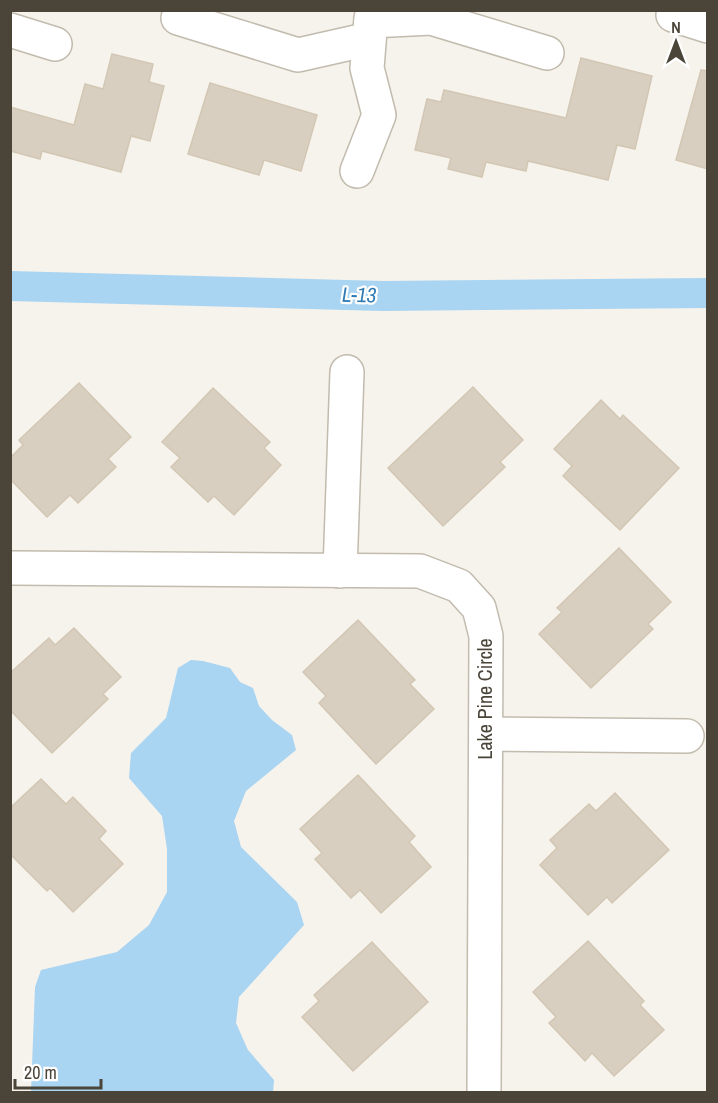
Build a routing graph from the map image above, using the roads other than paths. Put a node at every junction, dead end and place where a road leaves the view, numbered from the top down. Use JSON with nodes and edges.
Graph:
{"nodes":[{"id":1,"x":673,"y":15,"type":"dead end"},
{"id":2,"x":178,"y":18,"type":"dead end"},
{"id":3,"x":708,"y":26,"type":"edge"},
{"id":4,"x":10,"y":30,"type":"edge"},
{"id":5,"x":370,"y":35,"type":"edge"},
{"id":6,"x":55,"y":44,"type":"dead end"},
{"id":7,"x":548,"y":53,"type":"dead end"},
{"id":8,"x":357,"y":171,"type":"dead end"},
{"id":9,"x":347,"y":372,"type":"dead end"},
{"id":10,"x":10,"y":568,"type":"edge"},
{"id":11,"x":340,"y":571,"type":"junction"},
{"id":12,"x":486,"y":734,"type":"junction"},
{"id":13,"x":687,"y":736,"type":"dead end"},
{"id":14,"x":484,"y":1092,"type":"edge"}],
"edges":[{"from":1,"to":3,"type":"street"},
{"from":2,"to":5,"type":"street"},
{"from":4,"to":6,"type":"street"},
{"from":5,"to":7,"type":"street"},
{"from":5,"to":8,"type":"street"},
{"from":9,"to":11,"type":"street"},
{"from":10,"to":11,"type":"street","name":"Lake Pine Circle"},
{"from":11,"to":12,"type":"street","name":"Lake Pine Circle"},
{"from":12,"to":13,"type":"street"},
{"from":12,"to":14,"type":"street","name":"Lake Pine Circle"}]}
